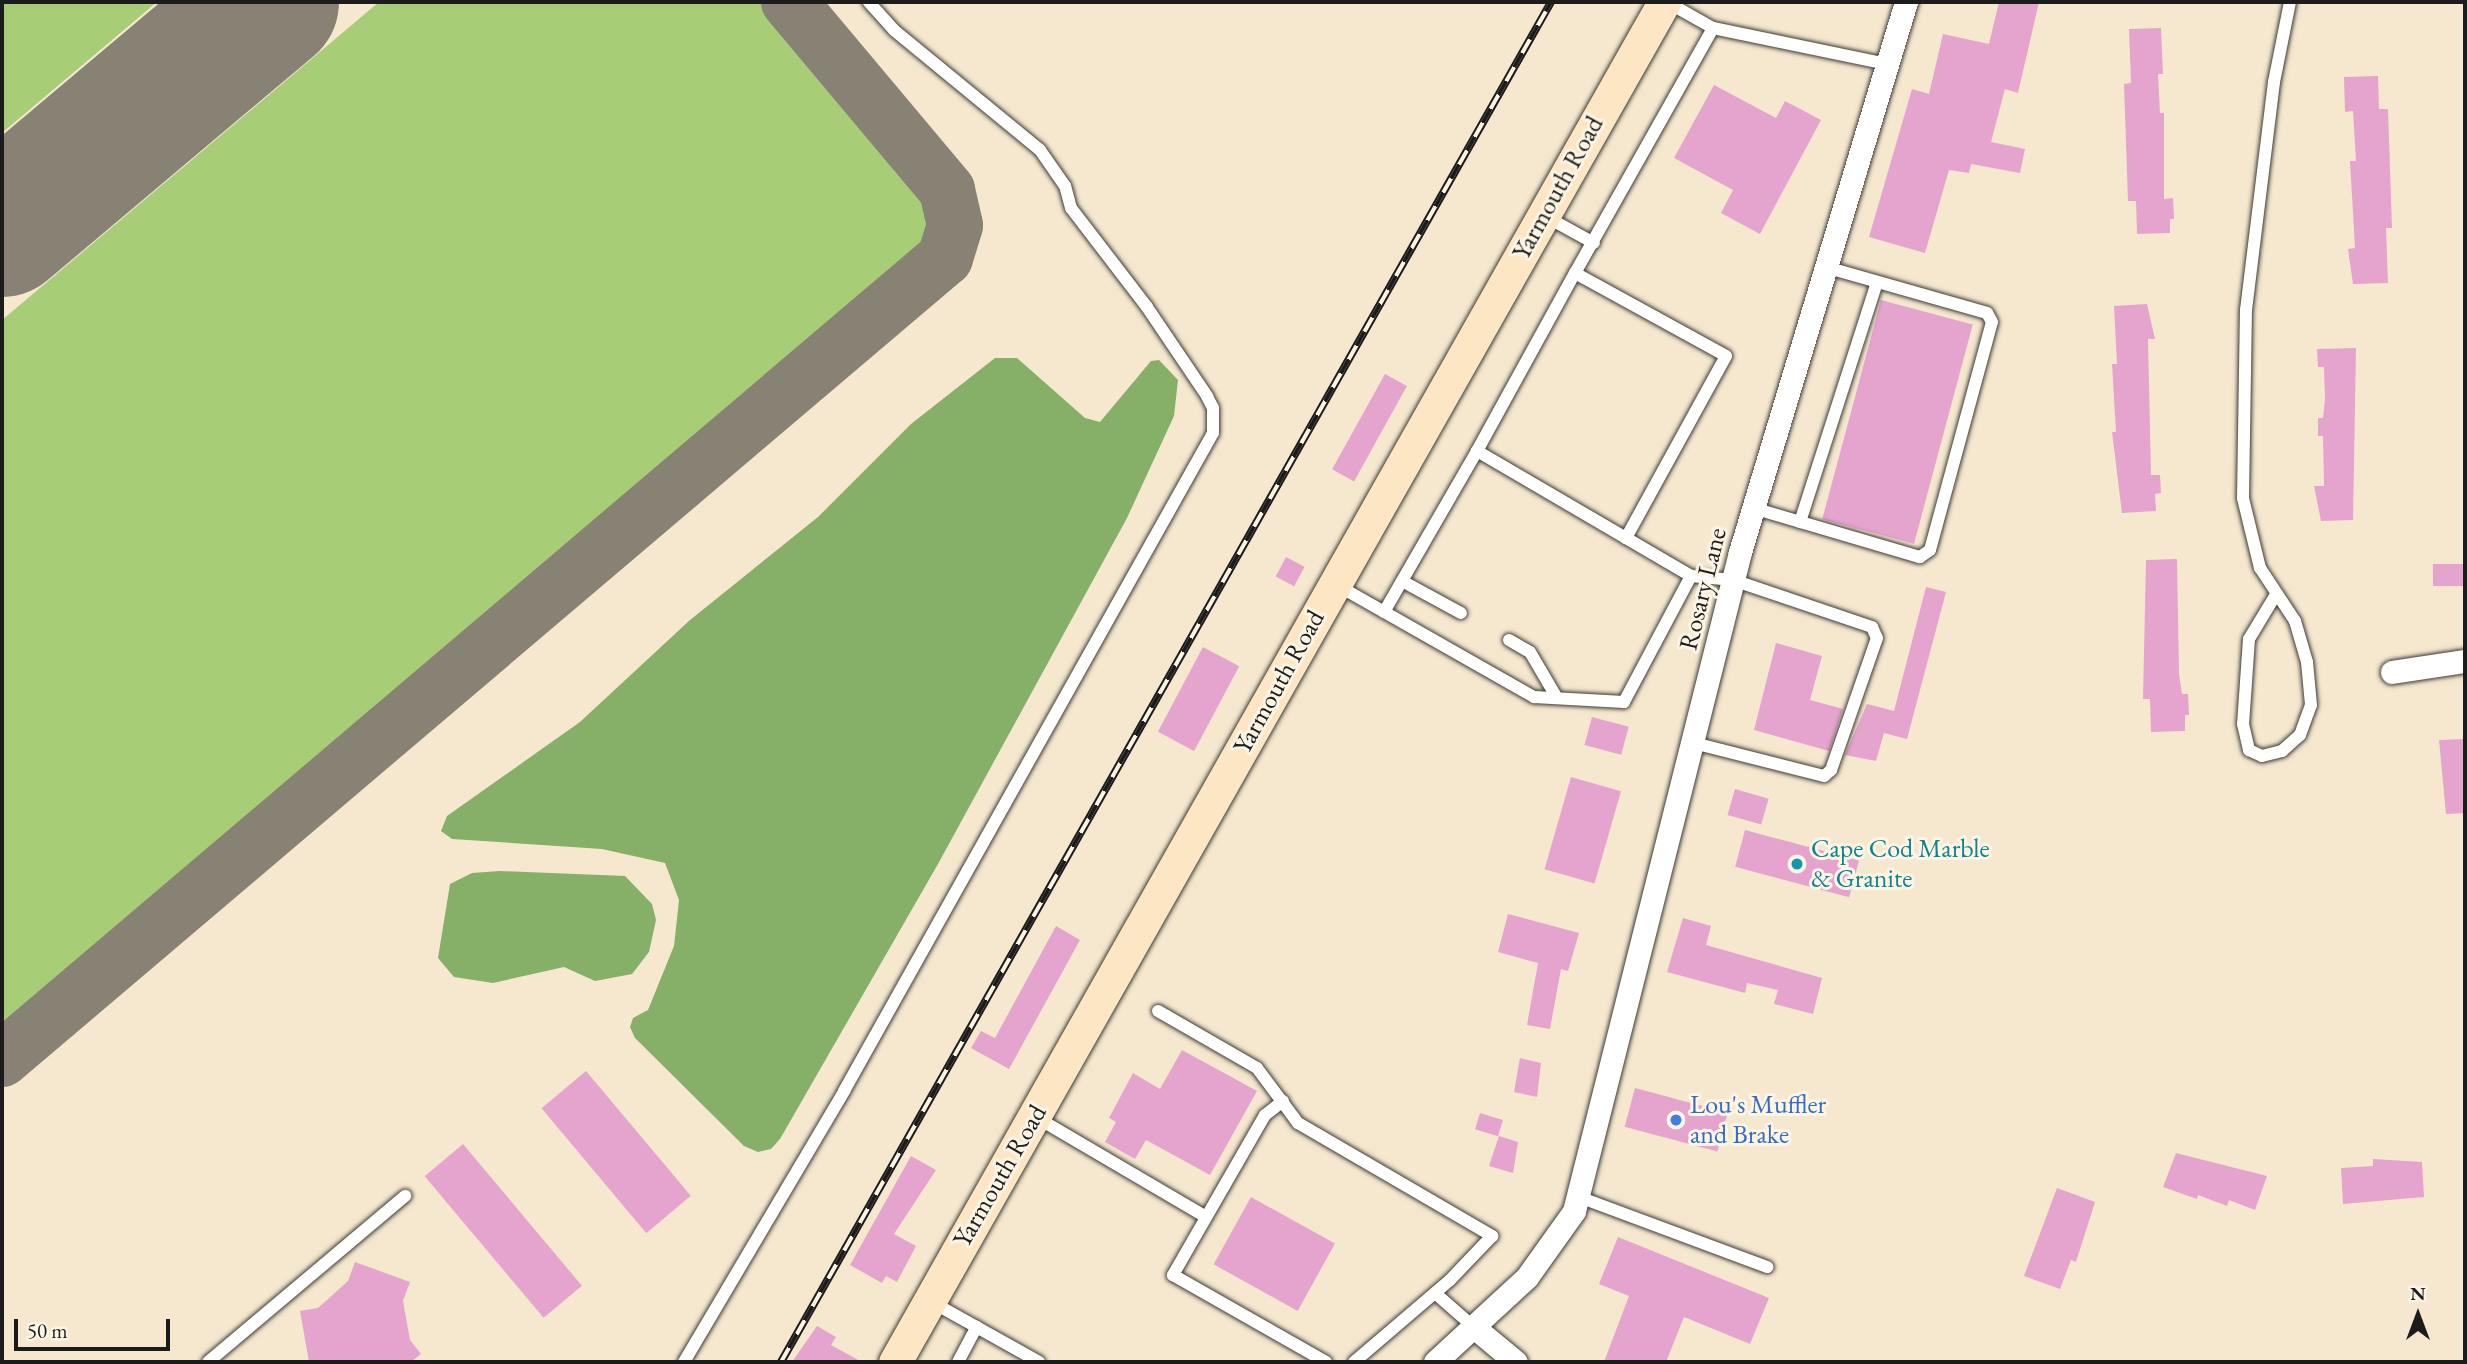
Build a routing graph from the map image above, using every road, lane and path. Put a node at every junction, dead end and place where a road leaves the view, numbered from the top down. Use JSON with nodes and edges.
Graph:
{"nodes":[{"id":1,"x":869,"y":2,"type":"edge"},
{"id":2,"x":1665,"y":2,"type":"edge"},
{"id":3,"x":1906,"y":2,"type":"edge"},
{"id":4,"x":2290,"y":2,"type":"edge"},
{"id":5,"x":1713,"y":28,"type":"junction"},
{"id":6,"x":1887,"y":64,"type":"junction"},
{"id":7,"x":1543,"y":215,"type":"junction"},
{"id":8,"x":1594,"y":243,"type":"junction"},
{"id":9,"x":1826,"y":267,"type":"junction"},
{"id":10,"x":1576,"y":273,"type":"junction"},
{"id":11,"x":1877,"y":282,"type":"junction"},
{"id":12,"x":1477,"y":451,"type":"junction"},
{"id":13,"x":1753,"y":508,"type":"junction"},
{"id":14,"x":1800,"y":522,"type":"junction"},
{"id":15,"x":1626,"y":538,"type":"junction"},
{"id":16,"x":1691,"y":576,"type":"junction"},
{"id":17,"x":1733,"y":580,"type":"junction"},
{"id":18,"x":1402,"y":581,"type":"junction"},
{"id":19,"x":1335,"y":584,"type":"junction"},
{"id":20,"x":2275,"y":596,"type":"junction"},
{"id":21,"x":1384,"y":612,"type":"junction"},
{"id":22,"x":1461,"y":613,"type":"dead end"},
{"id":23,"x":1508,"y":640,"type":"dead end"},
{"id":24,"x":2465,"y":661,"type":"edge"},
{"id":25,"x":2392,"y":672,"type":"dead end"},
{"id":26,"x":1557,"y":698,"type":"junction"},
{"id":27,"x":1694,"y":743,"type":"junction"},
{"id":28,"x":1158,"y":1011,"type":"dead end"},
{"id":29,"x":1283,"y":1101,"type":"junction"},
{"id":30,"x":1034,"y":1116,"type":"junction"},
{"id":31,"x":405,"y":1196,"type":"dead end"},
{"id":32,"x":1579,"y":1196,"type":"junction"},
{"id":33,"x":1206,"y":1217,"type":"junction"},
{"id":34,"x":1767,"y":1267,"type":"dead end"},
{"id":35,"x":1435,"y":1293,"type":"junction"},
{"id":36,"x":929,"y":1301,"type":"junction"},
{"id":37,"x":977,"y":1327,"type":"junction"},
{"id":38,"x":1475,"y":1328,"type":"junction"},
{"id":39,"x":208,"y":1362,"type":"edge"},
{"id":40,"x":684,"y":1362,"type":"edge"},
{"id":41,"x":895,"y":1362,"type":"edge"},
{"id":42,"x":958,"y":1362,"type":"edge"},
{"id":43,"x":1039,"y":1362,"type":"edge"},
{"id":44,"x":1326,"y":1362,"type":"edge"},
{"id":45,"x":1354,"y":1362,"type":"edge"},
{"id":46,"x":1435,"y":1362,"type":"edge"},
{"id":47,"x":1516,"y":1362,"type":"edge"}],
"edges":[{"from":1,"to":40,"type":"lane"},
{"from":2,"to":5,"type":"lane"},
{"from":2,"to":7,"type":"main road","name":"Yarmouth Road"},
{"from":3,"to":6,"type":"street","name":"Rosary Lane"},
{"from":4,"to":20,"type":"lane"},
{"from":5,"to":6,"type":"lane"},
{"from":5,"to":8,"type":"lane"},
{"from":6,"to":9,"type":"street","name":"Rosary Lane"},
{"from":7,"to":8,"type":"lane"},
{"from":7,"to":19,"type":"main road","name":"Yarmouth Road"},
{"from":8,"to":10,"type":"lane"},
{"from":9,"to":11,"type":"lane"},
{"from":9,"to":13,"type":"street","name":"Rosary Lane"},
{"from":10,"to":12,"type":"lane"},
{"from":10,"to":15,"type":"lane"},
{"from":11,"to":14,"type":"lane"},
{"from":11,"to":14,"type":"lane"},
{"from":12,"to":15,"type":"lane"},
{"from":12,"to":18,"type":"lane"},
{"from":13,"to":14,"type":"lane"},
{"from":13,"to":17,"type":"street","name":"Rosary Lane"},
{"from":15,"to":16,"type":"lane"},
{"from":16,"to":17,"type":"lane"},
{"from":16,"to":26,"type":"lane"},
{"from":17,"to":27,"type":"street","name":"Rosary Lane"},
{"from":17,"to":27,"type":"lane"},
{"from":18,"to":21,"type":"lane"},
{"from":18,"to":22,"type":"lane"},
{"from":19,"to":21,"type":"lane"},
{"from":19,"to":30,"type":"main road","name":"Yarmouth Road"},
{"from":20,"to":20,"type":"lane"},
{"from":21,"to":26,"type":"lane"},
{"from":23,"to":26,"type":"lane"},
{"from":24,"to":25,"type":"street"},
{"from":27,"to":32,"type":"street","name":"Rosary Lane"},
{"from":28,"to":29,"type":"lane"},
{"from":29,"to":33,"type":"lane"},
{"from":29,"to":35,"type":"lane"},
{"from":30,"to":33,"type":"lane"},
{"from":30,"to":36,"type":"main road","name":"Yarmouth Road"},
{"from":31,"to":39,"type":"lane"},
{"from":32,"to":34,"type":"lane"},
{"from":32,"to":38,"type":"street","name":"Rosary Lane"},
{"from":33,"to":44,"type":"lane"},
{"from":35,"to":38,"type":"lane"},
{"from":35,"to":45,"type":"lane"},
{"from":36,"to":37,"type":"lane"},
{"from":36,"to":41,"type":"main road","name":"Yarmouth Road"},
{"from":37,"to":42,"type":"lane"},
{"from":37,"to":43,"type":"lane"},
{"from":38,"to":46,"type":"street","name":"Rosary Lane"},
{"from":38,"to":47,"type":"street"}]}
